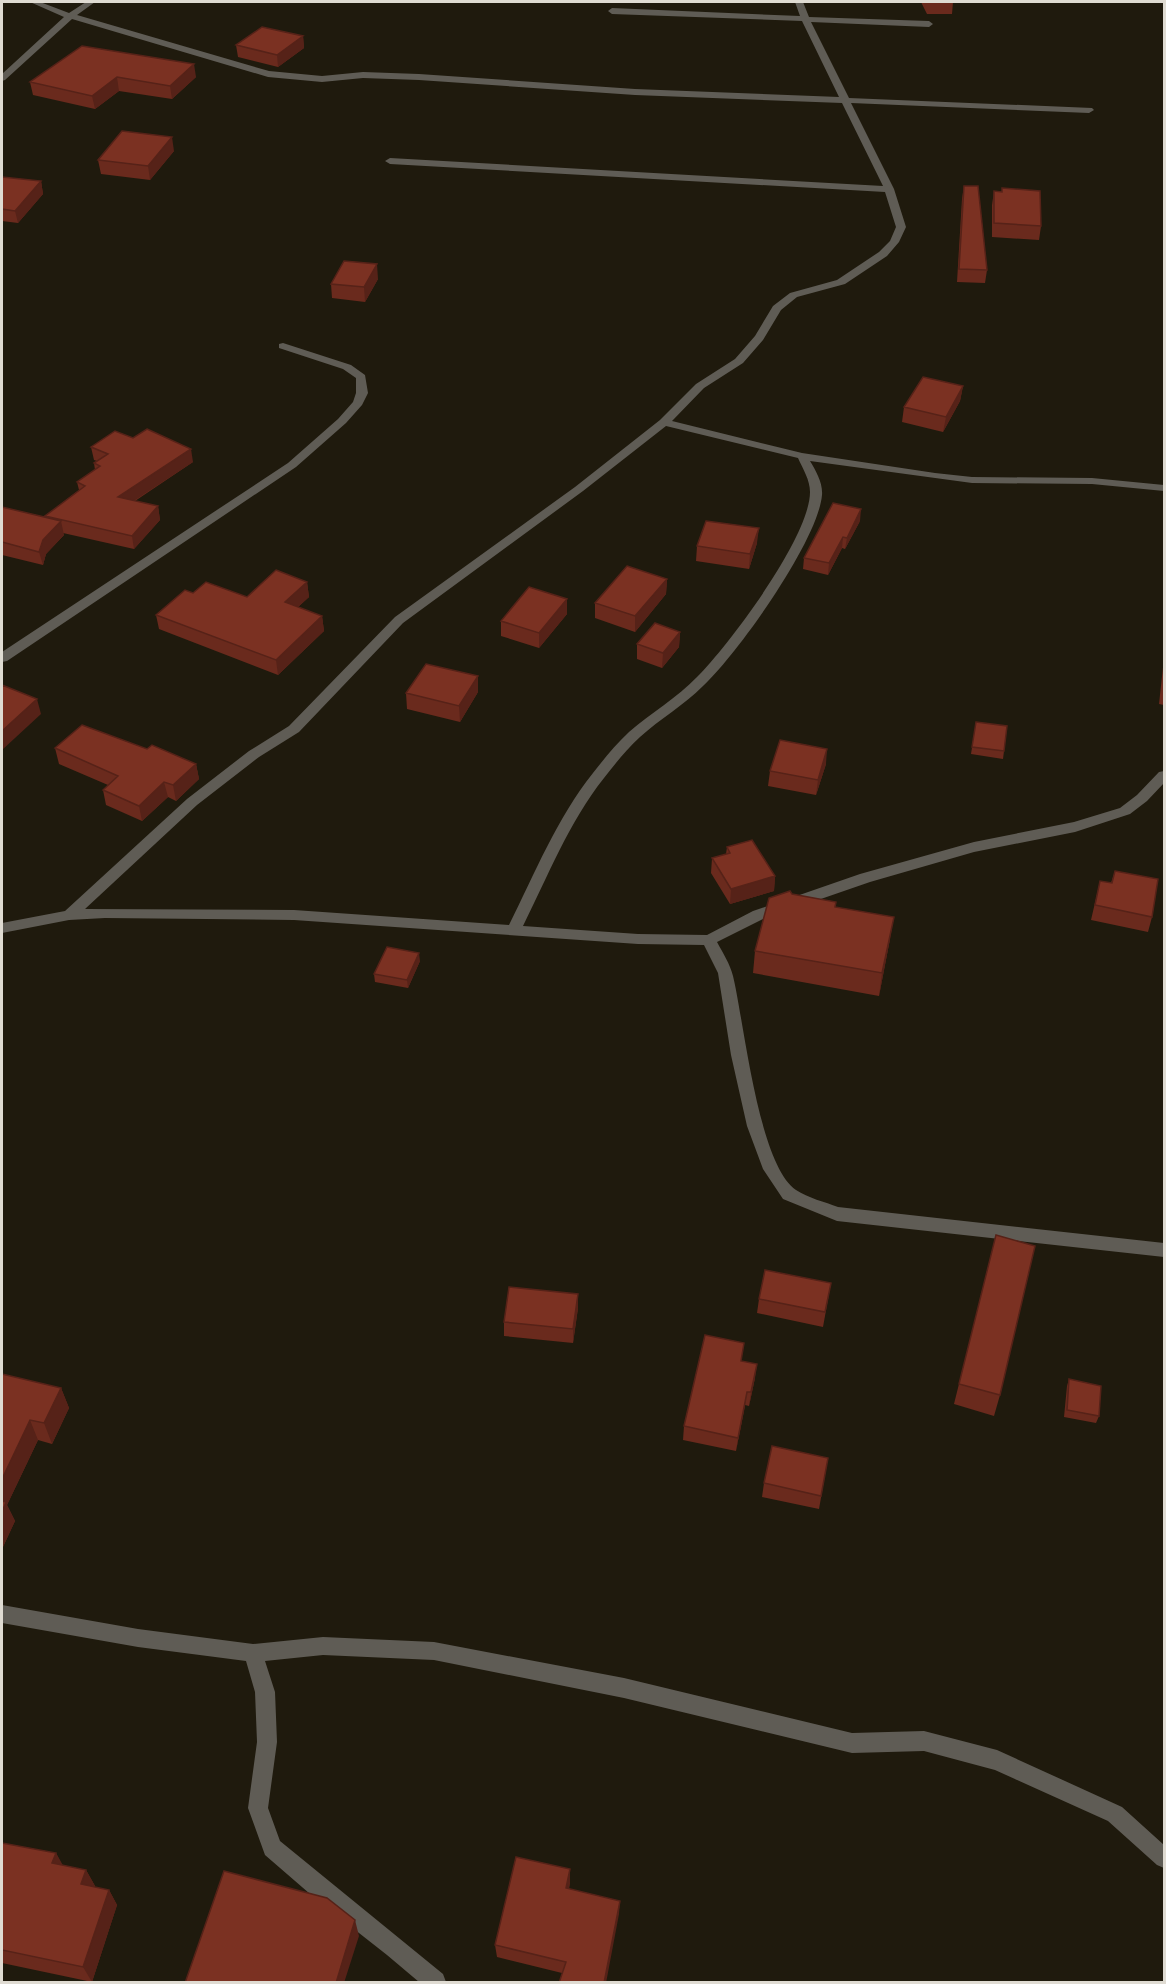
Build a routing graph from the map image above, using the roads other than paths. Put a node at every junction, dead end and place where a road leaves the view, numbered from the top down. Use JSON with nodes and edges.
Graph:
{"nodes":[{"id":1,"x":34,"y":2,"type":"edge"},
{"id":2,"x":90,"y":2,"type":"edge"},
{"id":3,"x":799,"y":2,"type":"edge"},
{"id":4,"x":612,"y":11,"type":"dead end"},
{"id":5,"x":70,"y":16,"type":"junction"},
{"id":6,"x":806,"y":20,"type":"junction"},
{"id":7,"x":929,"y":24,"type":"dead end"},
{"id":8,"x":2,"y":78,"type":"edge"},
{"id":9,"x":845,"y":99,"type":"junction"},
{"id":10,"x":1089,"y":110,"type":"dead end"},
{"id":11,"x":390,"y":161,"type":"dead end"},
{"id":12,"x":889,"y":189,"type":"junction"},
{"id":13,"x":283,"y":346,"type":"dead end"},
{"id":14,"x":664,"y":422,"type":"junction"},
{"id":15,"x":802,"y":456,"type":"junction"},
{"id":16,"x":1164,"y":488,"type":"edge"},
{"id":17,"x":2,"y":658,"type":"edge"},
{"id":18,"x":1164,"y":775,"type":"edge"},
{"id":19,"x":69,"y":915,"type":"junction"},
{"id":20,"x":2,"y":927,"type":"edge"},
{"id":21,"x":514,"y":930,"type":"junction"},
{"id":22,"x":709,"y":940,"type":"junction"},
{"id":23,"x":1164,"y":1250,"type":"edge"},
{"id":24,"x":2,"y":1614,"type":"edge"},
{"id":25,"x":252,"y":1653,"type":"junction"},
{"id":26,"x":1164,"y":1858,"type":"edge"},
{"id":27,"x":435,"y":1983,"type":"edge"}],
"edges":[{"from":1,"to":5,"type":"street"},
{"from":2,"to":5,"type":"street"},
{"from":3,"to":6,"type":"street"},
{"from":4,"to":6,"type":"street"},
{"from":5,"to":8,"type":"street"},
{"from":5,"to":9,"type":"street"},
{"from":6,"to":7,"type":"street"},
{"from":6,"to":9,"type":"street"},
{"from":9,"to":10,"type":"street"},
{"from":9,"to":12,"type":"street"},
{"from":11,"to":12,"type":"street"},
{"from":12,"to":14,"type":"street"},
{"from":13,"to":17,"type":"street"},
{"from":14,"to":15,"type":"street"},
{"from":14,"to":19,"type":"street"},
{"from":15,"to":16,"type":"street"},
{"from":15,"to":21,"type":"street"},
{"from":18,"to":22,"type":"street"},
{"from":19,"to":20,"type":"street"},
{"from":19,"to":21,"type":"street"},
{"from":21,"to":22,"type":"street"},
{"from":22,"to":23,"type":"street"},
{"from":24,"to":25,"type":"street"},
{"from":25,"to":26,"type":"street"},
{"from":25,"to":27,"type":"street"}]}
